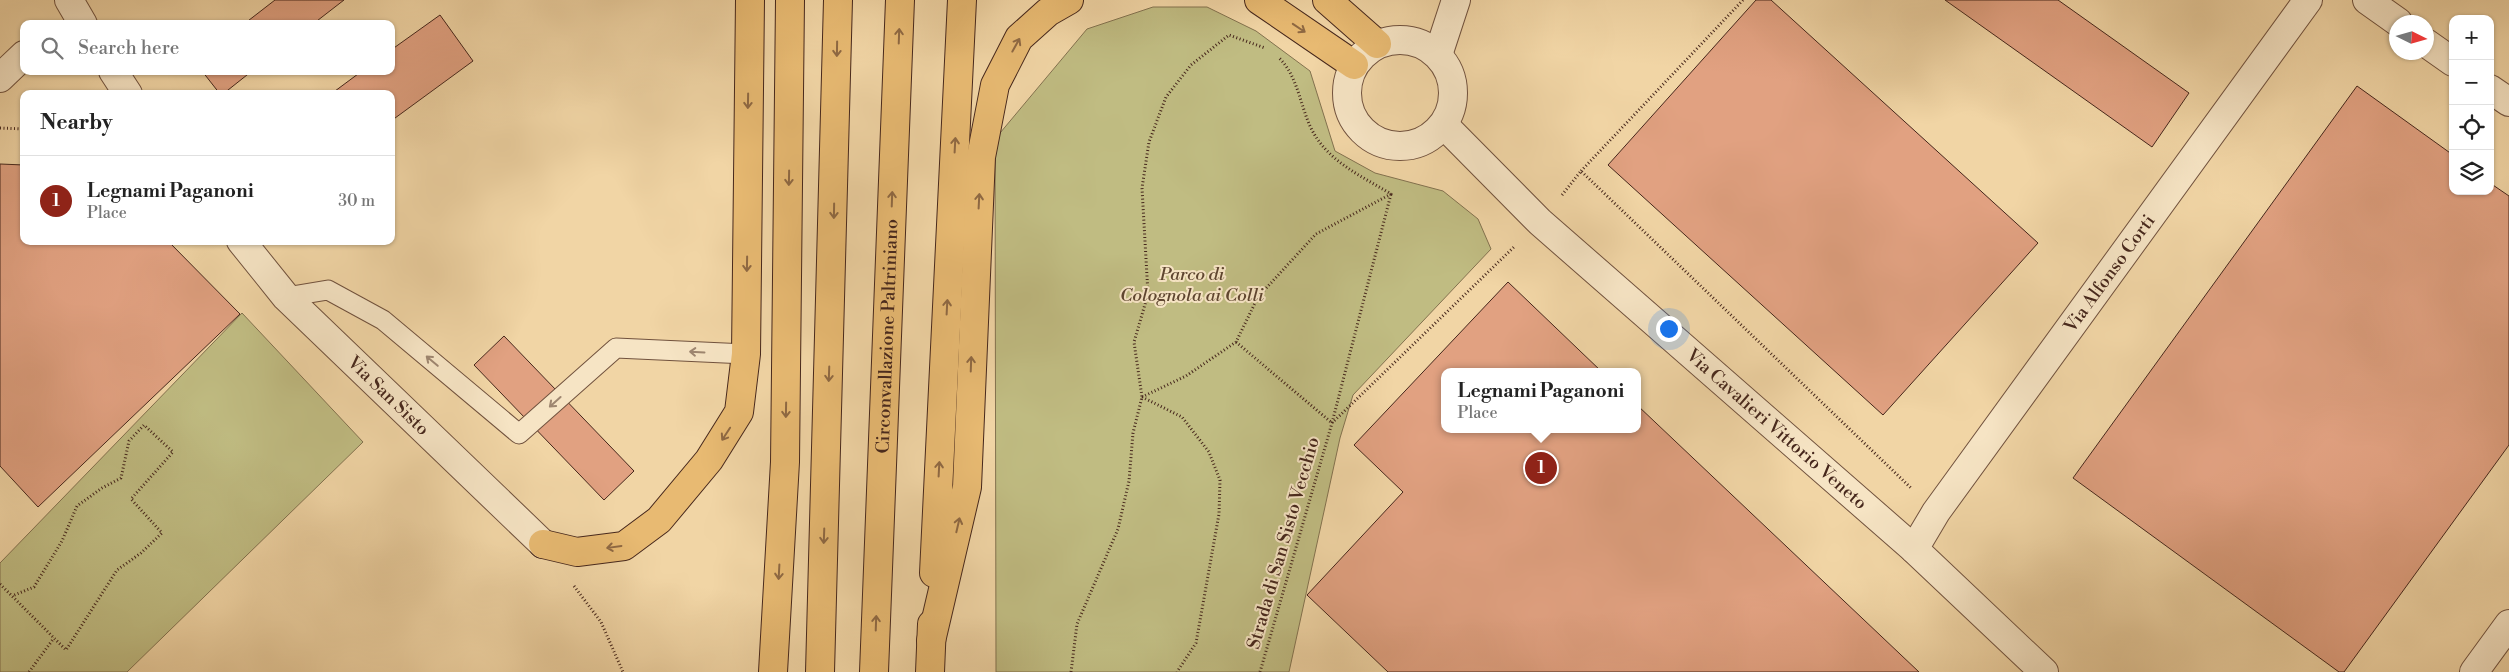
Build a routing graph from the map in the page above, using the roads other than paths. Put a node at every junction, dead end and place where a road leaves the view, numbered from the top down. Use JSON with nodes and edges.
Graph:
{"nodes":[{"id":1,"x":750,"y":0,"type":"edge"},
{"id":2,"x":790,"y":0,"type":"edge"},
{"id":3,"x":838,"y":0,"type":"edge"},
{"id":4,"x":900,"y":0,"type":"edge"},
{"id":5,"x":962,"y":0,"type":"edge"},
{"id":6,"x":1069,"y":0,"type":"edge"},
{"id":7,"x":1259,"y":0,"type":"edge"},
{"id":8,"x":1327,"y":0,"type":"edge"},
{"id":9,"x":1456,"y":0,"type":"edge"},
{"id":10,"x":2308,"y":0,"type":"edge"},
{"id":11,"x":2367,"y":0,"type":"edge"},
{"id":12,"x":2389,"y":16,"type":"edge"},
{"id":13,"x":749,"y":28,"type":"junction"},
{"id":14,"x":1377,"y":44,"type":"junction"},
{"id":15,"x":2434,"y":49,"type":"edge"},
{"id":16,"x":1438,"y":55,"type":"junction"},
{"id":17,"x":20,"y":59,"type":"edge"},
{"id":18,"x":2450,"y":60,"type":"edge"},
{"id":19,"x":1354,"y":65,"type":"junction"},
{"id":20,"x":116,"y":75,"type":"edge"},
{"id":21,"x":0,"y":78,"type":"edge"},
{"id":22,"x":126,"y":90,"type":"edge"},
{"id":23,"x":2494,"y":92,"type":"edge"},
{"id":24,"x":2509,"y":102,"type":"edge"},
{"id":25,"x":1444,"y":125,"type":"junction"},
{"id":26,"x":789,"y":129,"type":"junction"},
{"id":27,"x":244,"y":245,"type":"edge"},
{"id":28,"x":286,"y":297,"type":"junction"},
{"id":29,"x":746,"y":354,"type":"junction"},
{"id":30,"x":543,"y":544,"type":"joint"},
{"id":31,"x":1914,"y":550,"type":"junction"},
{"id":32,"x":2509,"y":624,"type":"edge"},
{"id":33,"x":931,"y":640,"type":"junction"},
{"id":34,"x":773,"y":672,"type":"edge"},
{"id":35,"x":820,"y":672,"type":"edge"},
{"id":36,"x":874,"y":672,"type":"edge"},
{"id":37,"x":930,"y":672,"type":"edge"},
{"id":38,"x":2044,"y":672,"type":"edge"},
{"id":39,"x":2474,"y":672,"type":"edge"}],
"edges":[{"from":1,"to":13,"type":"highway"},
{"from":2,"to":26,"type":"highway"},
{"from":3,"to":35,"type":"highway","one_way":true},
{"from":36,"to":4,"type":"highway","name":"Circonvallazione Paltriniano","one_way":true},
{"from":33,"to":5,"type":"highway","one_way":true},
{"from":33,"to":6,"type":"highway","one_way":true},
{"from":7,"to":19,"type":"highway","one_way":true},
{"from":8,"to":14,"type":"highway"},
{"from":9,"to":16,"type":"street"},
{"from":10,"to":31,"type":"street","name":"Via Alfonso Corti"},
{"from":11,"to":12,"type":"street"},
{"from":13,"to":26,"type":"highway"},
{"from":13,"to":29,"type":"highway","one_way":true},
{"from":14,"to":16,"type":"street"},
{"from":14,"to":19,"type":"street"},
{"from":15,"to":18,"type":"street"},
{"from":16,"to":25,"type":"street"},
{"from":17,"to":21,"type":"street"},
{"from":19,"to":25,"type":"street"},
{"from":20,"to":22,"type":"street"},
{"from":23,"to":24,"type":"street"},
{"from":25,"to":31,"type":"street","name":"Via Cavalieri Vittorio Veneto"},
{"from":26,"to":34,"type":"highway","one_way":true},
{"from":27,"to":28,"type":"street","name":"Via San Sisto"},
{"from":29,"to":28,"type":"lane","one_way":true},
{"from":28,"to":30,"type":"street","name":"Via San Sisto"},
{"from":29,"to":30,"type":"highway","one_way":true},
{"from":31,"to":38,"type":"street","name":"Via Cavalieri Vittorio Veneto"},
{"from":32,"to":39,"type":"street"},
{"from":33,"to":37,"type":"highway"}]}
